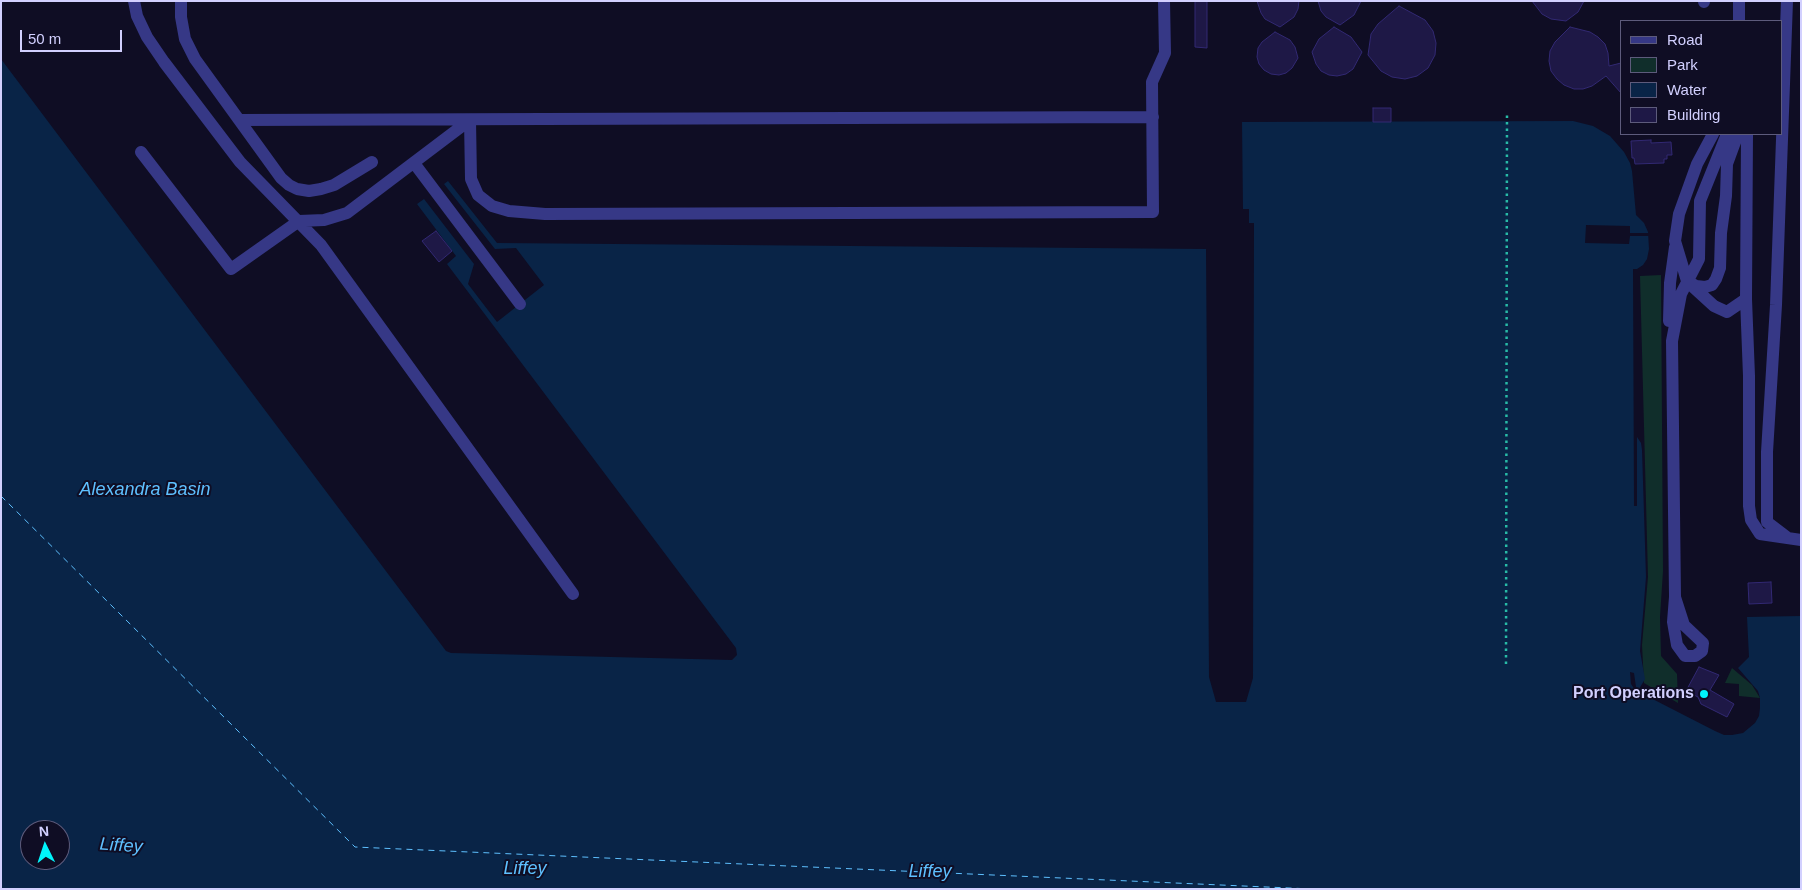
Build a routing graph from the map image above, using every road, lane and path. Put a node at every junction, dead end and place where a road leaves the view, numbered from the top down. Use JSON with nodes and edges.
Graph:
{"nodes":[{"id":1,"x":134,"y":1,"type":"edge"},
{"id":2,"x":181,"y":1,"type":"edge"},
{"id":3,"x":1164,"y":1,"type":"edge"},
{"id":4,"x":1739,"y":1,"type":"edge"},
{"id":5,"x":1787,"y":1,"type":"edge"},
{"id":6,"x":1739,"y":20,"type":"edge"},
{"id":7,"x":1507,"y":114,"type":"dead end"},
{"id":8,"x":1153,"y":117,"type":"junction"},
{"id":9,"x":239,"y":120,"type":"junction"},
{"id":10,"x":470,"y":120,"type":"junction"},
{"id":11,"x":1712,"y":135,"type":"edge"},
{"id":12,"x":1727,"y":135,"type":"edge"},
{"id":13,"x":1738,"y":135,"type":"edge"},
{"id":14,"x":1748,"y":135,"type":"edge"},
{"id":15,"x":141,"y":152,"type":"dead end"},
{"id":16,"x":372,"y":162,"type":"dead end"},
{"id":17,"x":414,"y":163,"type":"junction"},
{"id":18,"x":299,"y":221,"type":"junction"},
{"id":19,"x":1676,"y":241,"type":"junction"},
{"id":20,"x":1687,"y":281,"type":"junction"},
{"id":21,"x":1746,"y":299,"type":"junction"},
{"id":22,"x":520,"y":304,"type":"dead end"},
{"id":23,"x":1672,"y":341,"type":"junction"},
{"id":24,"x":1794,"y":539,"type":"edge"},
{"id":25,"x":573,"y":594,"type":"dead end"},
{"id":26,"x":1675,"y":597,"type":"dead end"},
{"id":27,"x":1506,"y":664,"type":"dead end"}],
"edges":[{"from":1,"to":18,"type":"street"},
{"from":2,"to":9,"type":"street"},
{"from":3,"to":8,"type":"street"},
{"from":4,"to":6,"type":"street"},
{"from":5,"to":24,"type":"street"},
{"from":7,"to":27,"type":"path"},
{"from":8,"to":10,"type":"street"},
{"from":8,"to":10,"type":"street"},
{"from":9,"to":10,"type":"street"},
{"from":9,"to":16,"type":"street"},
{"from":10,"to":17,"type":"street"},
{"from":11,"to":19,"type":"street"},
{"from":12,"to":20,"type":"street"},
{"from":13,"to":20,"type":"street"},
{"from":14,"to":21,"type":"street"},
{"from":15,"to":18,"type":"street"},
{"from":17,"to":18,"type":"street"},
{"from":17,"to":22,"type":"street"},
{"from":18,"to":25,"type":"street"},
{"from":19,"to":20,"type":"street"},
{"from":19,"to":23,"type":"street"},
{"from":20,"to":21,"type":"street"},
{"from":20,"to":23,"type":"street"},
{"from":21,"to":24,"type":"street"},
{"from":23,"to":26,"type":"street"}]}
